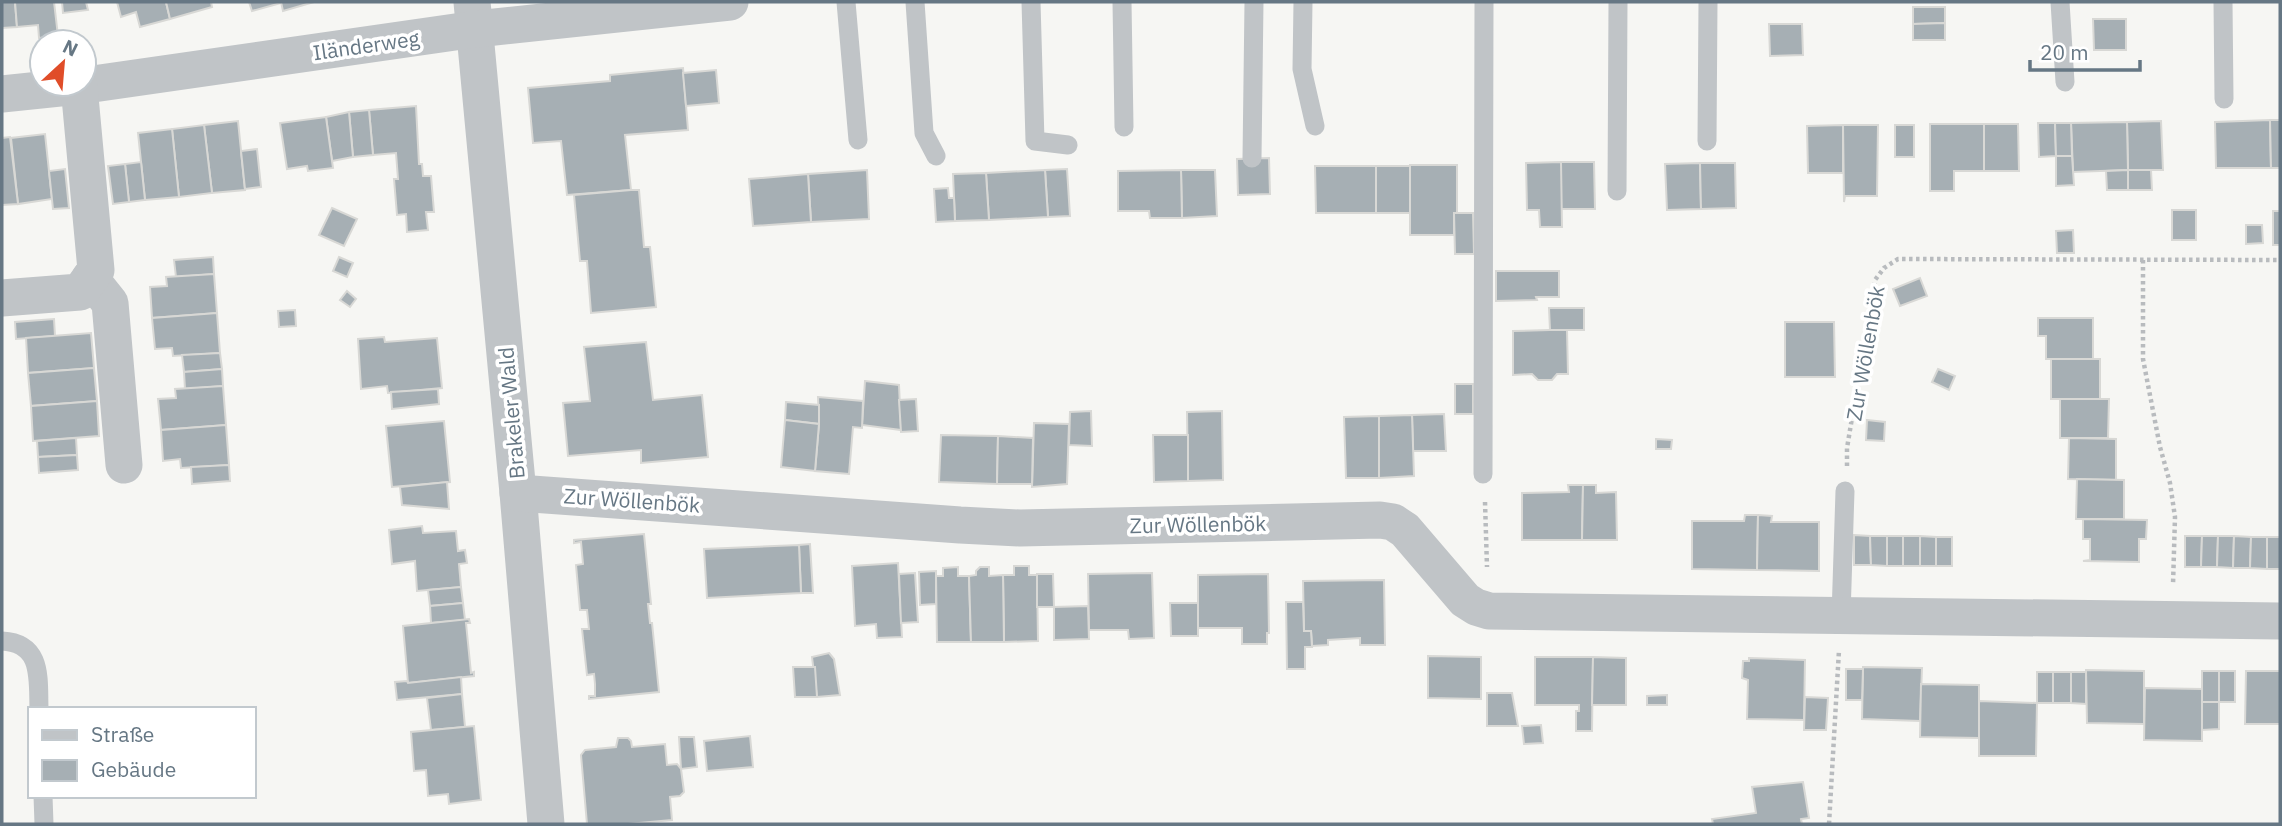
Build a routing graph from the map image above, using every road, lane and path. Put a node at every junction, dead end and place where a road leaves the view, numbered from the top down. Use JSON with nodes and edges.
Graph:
{"nodes":[{"id":1,"x":730,"y":2,"type":"edge"},
{"id":2,"x":846,"y":2,"type":"edge"},
{"id":3,"x":915,"y":2,"type":"edge"},
{"id":4,"x":1031,"y":2,"type":"edge"},
{"id":5,"x":1122,"y":2,"type":"edge"},
{"id":6,"x":1254,"y":2,"type":"edge"},
{"id":7,"x":1303,"y":2,"type":"edge"},
{"id":8,"x":1484,"y":2,"type":"edge"},
{"id":9,"x":1618,"y":2,"type":"edge"},
{"id":10,"x":1708,"y":2,"type":"edge"},
{"id":11,"x":2060,"y":2,"type":"edge"},
{"id":12,"x":2223,"y":2,"type":"edge"},
{"id":13,"x":474,"y":15,"type":"edge"},
{"id":14,"x":2065,"y":82,"type":"dead end"},
{"id":15,"x":98,"y":83,"type":"edge"},
{"id":16,"x":28,"y":91,"type":"edge"},
{"id":17,"x":2,"y":94,"type":"edge"},
{"id":18,"x":80,"y":98,"type":"edge"},
{"id":19,"x":2224,"y":99,"type":"dead end"},
{"id":20,"x":1315,"y":126,"type":"dead end"},
{"id":21,"x":1124,"y":127,"type":"dead end"},
{"id":22,"x":858,"y":140,"type":"dead end"},
{"id":23,"x":1707,"y":141,"type":"dead end"},
{"id":24,"x":1068,"y":145,"type":"dead end"},
{"id":25,"x":936,"y":156,"type":"dead end"},
{"id":26,"x":1252,"y":158,"type":"dead end"},
{"id":27,"x":1617,"y":191,"type":"dead end"},
{"id":28,"x":2143,"y":260,"type":"junction"},
{"id":29,"x":2280,"y":260,"type":"edge"},
{"id":30,"x":90,"y":278,"type":"junction"},
{"id":31,"x":2,"y":298,"type":"edge"},
{"id":32,"x":124,"y":465,"type":"dead end"},
{"id":33,"x":1483,"y":474,"type":"joint"},
{"id":34,"x":1845,"y":491,"type":"joint"},
{"id":35,"x":518,"y":493,"type":"junction"},
{"id":36,"x":1489,"y":611,"type":"junction"},
{"id":37,"x":1841,"y":616,"type":"junction"},
{"id":38,"x":2172,"y":619,"type":"junction"},
{"id":39,"x":2280,"y":621,"type":"edge"},
{"id":40,"x":2,"y":641,"type":"edge"},
{"id":41,"x":39,"y":707,"type":"edge"},
{"id":42,"x":43,"y":798,"type":"edge"},
{"id":43,"x":44,"y":824,"type":"edge"},
{"id":44,"x":546,"y":824,"type":"edge"},
{"id":45,"x":1829,"y":824,"type":"edge"}],
"edges":[{"from":1,"to":13,"type":"street","name":"Iländerweg"},
{"from":2,"to":22,"type":"lane"},
{"from":3,"to":25,"type":"lane"},
{"from":4,"to":24,"type":"lane"},
{"from":5,"to":21,"type":"lane"},
{"from":6,"to":26,"type":"lane"},
{"from":7,"to":20,"type":"lane"},
{"from":8,"to":33,"type":"lane"},
{"from":9,"to":27,"type":"lane"},
{"from":10,"to":23,"type":"lane"},
{"from":11,"to":14,"type":"lane"},
{"from":12,"to":19,"type":"lane"},
{"from":13,"to":15,"type":"street","name":"Iländerweg"},
{"from":13,"to":35,"type":"street","name":"Brakeler Wald"},
{"from":16,"to":17,"type":"street","name":"Iländerweg"},
{"from":18,"to":30,"type":"street"},
{"from":28,"to":29,"type":"path","name":"Zur Wöllenbök"},
{"from":28,"to":34,"type":"path","name":"Zur Wöllenbök"},
{"from":28,"to":38,"type":"path"},
{"from":30,"to":31,"type":"street"},
{"from":30,"to":32,"type":"street"},
{"from":33,"to":36,"type":"path"},
{"from":34,"to":37,"type":"lane"},
{"from":35,"to":36,"type":"street","name":"Zur Wöllenbök"},
{"from":35,"to":44,"type":"street","name":"Brakeler Wald"},
{"from":36,"to":37,"type":"street","name":"Zur Wöllenbök"},
{"from":37,"to":38,"type":"street","name":"Zur Wöllenbök"},
{"from":37,"to":45,"type":"path"},
{"from":38,"to":39,"type":"street","name":"Zur Wöllenbök"},
{"from":40,"to":41,"type":"lane"},
{"from":42,"to":43,"type":"lane"}]}
